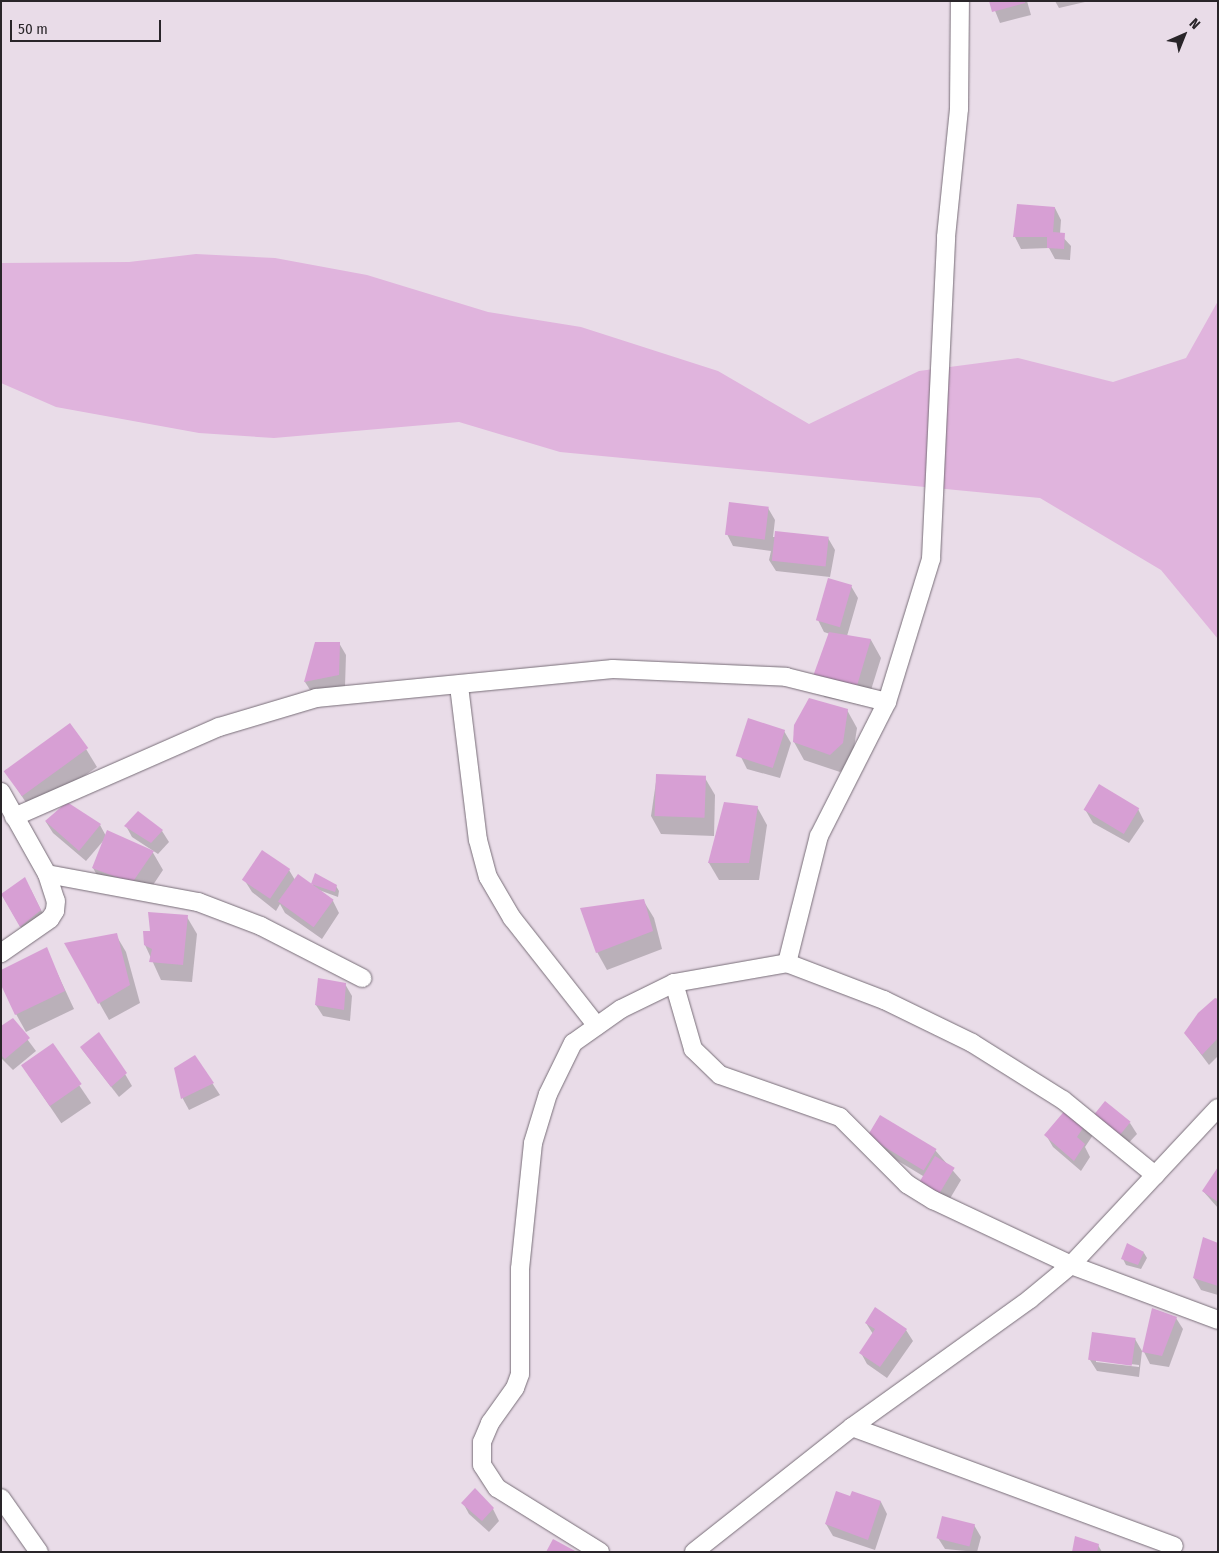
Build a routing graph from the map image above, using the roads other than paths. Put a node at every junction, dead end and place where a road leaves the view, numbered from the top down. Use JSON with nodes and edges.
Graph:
{"nodes":[{"id":1,"x":960,"y":1,"type":"edge"},
{"id":2,"x":459,"y":686,"type":"junction"},
{"id":3,"x":887,"y":702,"type":"junction"},
{"id":4,"x":1,"y":792,"type":"edge"},
{"id":5,"x":14,"y":817,"type":"junction"},
{"id":6,"x":47,"y":874,"type":"junction"},
{"id":7,"x":1,"y":953,"type":"edge"},
{"id":8,"x":787,"y":963,"type":"junction"},
{"id":9,"x":362,"y":978,"type":"dead end"},
{"id":10,"x":674,"y":983,"type":"junction"},
{"id":11,"x":597,"y":1026,"type":"junction"},
{"id":12,"x":1218,"y":1108,"type":"edge"},
{"id":13,"x":1155,"y":1175,"type":"junction"},
{"id":14,"x":1070,"y":1265,"type":"junction"},
{"id":15,"x":1218,"y":1320,"type":"edge"},
{"id":16,"x":852,"y":1428,"type":"junction"},
{"id":17,"x":1,"y":1498,"type":"edge"},
{"id":18,"x":1174,"y":1546,"type":"dead end"},
{"id":19,"x":39,"y":1552,"type":"edge"},
{"id":20,"x":600,"y":1552,"type":"edge"},
{"id":21,"x":694,"y":1552,"type":"edge"}],
"edges":[{"from":1,"to":3,"type":"street"},
{"from":2,"to":3,"type":"street"},
{"from":2,"to":5,"type":"street"},
{"from":2,"to":11,"type":"street"},
{"from":3,"to":8,"type":"street"},
{"from":4,"to":5,"type":"street"},
{"from":5,"to":6,"type":"street"},
{"from":6,"to":7,"type":"street"},
{"from":6,"to":9,"type":"street"},
{"from":8,"to":10,"type":"street"},
{"from":8,"to":13,"type":"street"},
{"from":10,"to":11,"type":"street"},
{"from":10,"to":14,"type":"street"},
{"from":11,"to":20,"type":"street"},
{"from":12,"to":13,"type":"street"},
{"from":13,"to":14,"type":"street"},
{"from":14,"to":15,"type":"street"},
{"from":14,"to":16,"type":"street"},
{"from":16,"to":18,"type":"street"},
{"from":16,"to":21,"type":"street"},
{"from":17,"to":19,"type":"street"}]}
